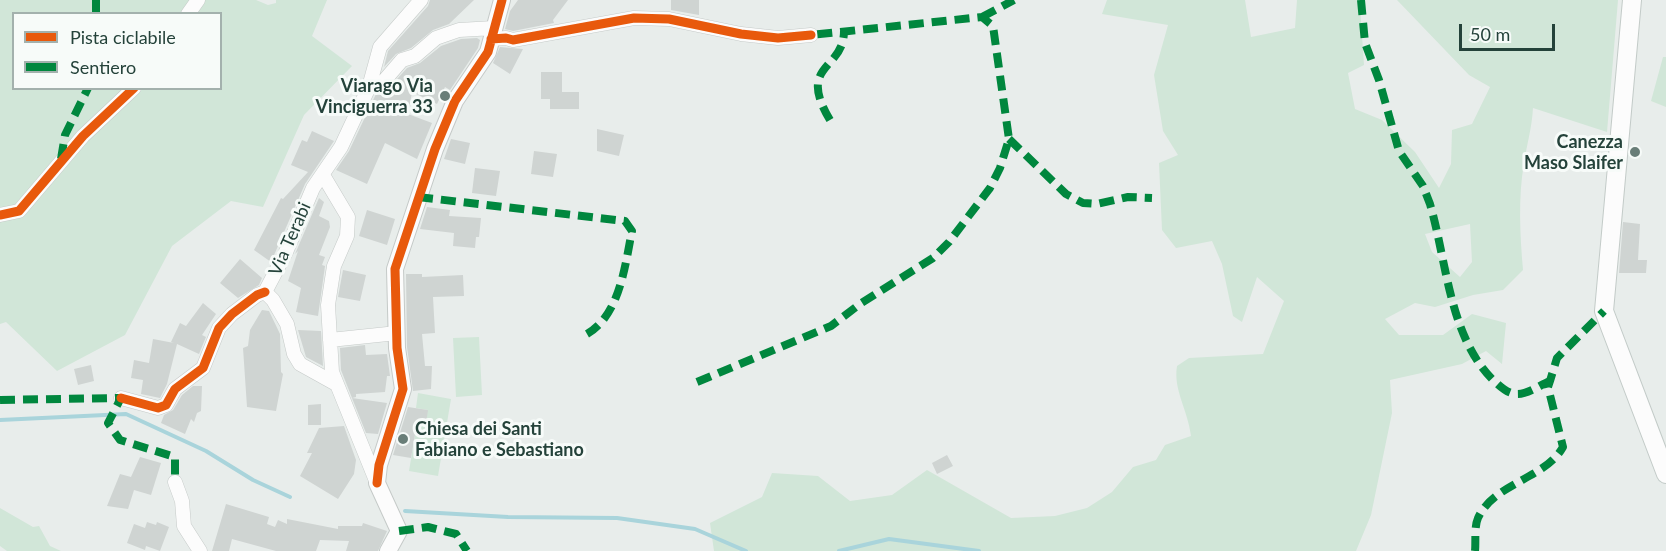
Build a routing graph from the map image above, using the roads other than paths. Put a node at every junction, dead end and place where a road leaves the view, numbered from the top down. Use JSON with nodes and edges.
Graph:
{"nodes":[{"id":1,"x":421,"y":0,"type":"edge"},
{"id":2,"x":502,"y":0,"type":"edge"},
{"id":3,"x":1632,"y":0,"type":"edge"},
{"id":4,"x":493,"y":34,"type":"junction"},
{"id":5,"x":811,"y":35,"type":"dead end"},
{"id":6,"x":369,"y":87,"type":"junction"},
{"id":7,"x":132,"y":90,"type":"edge"},
{"id":8,"x":323,"y":175,"type":"junction"},
{"id":9,"x":0,"y":215,"type":"edge"},
{"id":10,"x":265,"y":292,"type":"junction"},
{"id":11,"x":397,"y":333,"type":"junction"},
{"id":12,"x":330,"y":340,"type":"junction"},
{"id":13,"x":336,"y":384,"type":"junction"},
{"id":14,"x":121,"y":398,"type":"dead end"},
{"id":15,"x":1666,"y":474,"type":"edge"},
{"id":16,"x":175,"y":482,"type":"dead end"},
{"id":17,"x":377,"y":483,"type":"junction"},
{"id":18,"x":200,"y":551,"type":"edge"},
{"id":19,"x":388,"y":551,"type":"edge"}],
"edges":[{"from":1,"to":6,"type":"street","name":"Via Terabi"},
{"from":2,"to":4,"type":"street"},
{"from":3,"to":15,"type":"main road"},
{"from":4,"to":5,"type":"street"},
{"from":4,"to":6,"type":"street"},
{"from":4,"to":11,"type":"street"},
{"from":6,"to":8,"type":"street","name":"Via Terabi"},
{"from":7,"to":9,"type":"street"},
{"from":8,"to":10,"type":"street","name":"Via Terabi"},
{"from":8,"to":12,"type":"street"},
{"from":10,"to":13,"type":"street","name":"Via Terabi"},
{"from":10,"to":14,"type":"street"},
{"from":11,"to":12,"type":"street"},
{"from":11,"to":17,"type":"street"},
{"from":12,"to":13,"type":"street"},
{"from":13,"to":17,"type":"street"},
{"from":16,"to":18,"type":"street"},
{"from":17,"to":19,"type":"street"}]}
